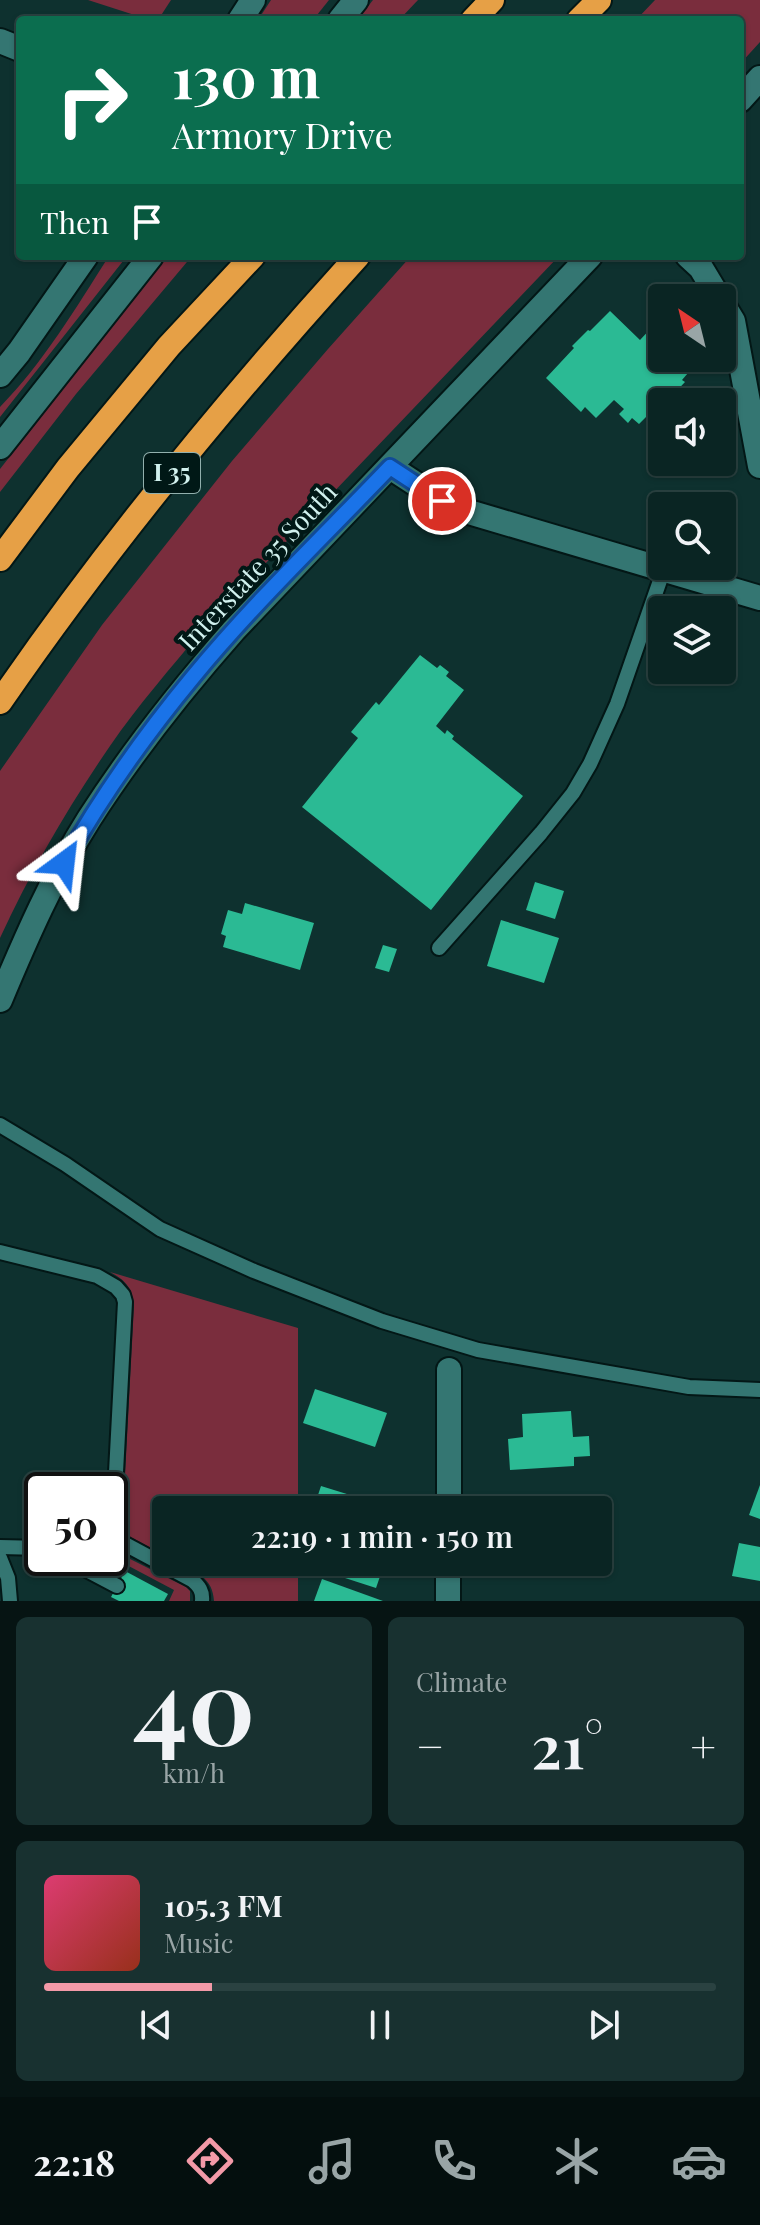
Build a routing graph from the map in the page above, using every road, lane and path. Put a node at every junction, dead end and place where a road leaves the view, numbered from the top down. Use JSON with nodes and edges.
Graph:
{"nodes":[{"id":1,"x":356,"y":0,"type":"edge"},
{"id":2,"x":492,"y":0,"type":"edge"},
{"id":3,"x":599,"y":0,"type":"edge"},
{"id":4,"x":343,"y":16,"type":"edge"},
{"id":5,"x":477,"y":16,"type":"edge"},
{"id":6,"x":583,"y":16,"type":"edge"},
{"id":7,"x":760,"y":78,"type":"edge"},
{"id":8,"x":744,"y":96,"type":"edge"},
{"id":9,"x":83,"y":260,"type":"edge"},
{"id":10,"x":148,"y":260,"type":"edge"},
{"id":11,"x":249,"y":260,"type":"edge"},
{"id":12,"x":354,"y":260,"type":"edge"},
{"id":13,"x":586,"y":260,"type":"edge"},
{"id":14,"x":692,"y":260,"type":"edge"},
{"id":15,"x":710,"y":284,"type":"edge"},
{"id":16,"x":736,"y":337,"type":"edge"},
{"id":17,"x":0,"y":375,"type":"edge"},
{"id":18,"x":0,"y":447,"type":"edge"},
{"id":19,"x":760,"y":466,"type":"edge"},
{"id":20,"x":390,"y":467,"type":"junction"},
{"id":21,"x":0,"y":559,"type":"edge"},
{"id":22,"x":648,"y":564,"type":"edge"},
{"id":23,"x":660,"y":580,"type":"edge"},
{"id":24,"x":700,"y":580,"type":"edge"},
{"id":25,"x":760,"y":598,"type":"edge"},
{"id":26,"x":0,"y":702,"type":"edge"},
{"id":27,"x":439,"y":948,"type":"dead end"},
{"id":28,"x":0,"y":1000,"type":"edge"},
{"id":29,"x":0,"y":1125,"type":"edge"},
{"id":30,"x":0,"y":1252,"type":"edge"},
{"id":31,"x":454,"y":1343,"type":"junction"},
{"id":32,"x":449,"y":1370,"type":"joint"},
{"id":33,"x":760,"y":1390,"type":"edge"},
{"id":34,"x":116,"y":1472,"type":"edge"},
{"id":35,"x":449,"y":1496,"type":"edge"},
{"id":36,"x":128,"y":1546,"type":"edge"},
{"id":37,"x":0,"y":1547,"type":"edge"},
{"id":38,"x":24,"y":1548,"type":"edge"},
{"id":39,"x":0,"y":1558,"type":"edge"},
{"id":40,"x":98,"y":1576,"type":"edge"},
{"id":41,"x":448,"y":1576,"type":"edge"},
{"id":42,"x":117,"y":1586,"type":"dead end"},
{"id":43,"x":10,"y":1601,"type":"edge"},
{"id":44,"x":202,"y":1601,"type":"edge"},
{"id":45,"x":448,"y":1601,"type":"edge"}],
"edges":[{"from":1,"to":4,"type":"main road"},
{"from":2,"to":5,"type":"highway"},
{"from":3,"to":6,"type":"highway"},
{"from":7,"to":8,"type":"main road"},
{"from":9,"to":17,"type":"main road"},
{"from":10,"to":18,"type":"main road"},
{"from":11,"to":21,"type":"highway"},
{"from":12,"to":26,"type":"highway","number":"I 35"},
{"from":13,"to":20,"type":"main road","name":"Interstate 35 South"},
{"from":14,"to":15,"type":"main road"},
{"from":16,"to":19,"type":"main road"},
{"from":20,"to":22,"type":"main road"},
{"from":20,"to":28,"type":"main road","name":"Interstate 35 South"},
{"from":23,"to":27,"type":"lane"},
{"from":24,"to":25,"type":"main road"},
{"from":29,"to":31,"type":"lane"},
{"from":30,"to":34,"type":"lane"},
{"from":31,"to":32,"type":"lane"},
{"from":31,"to":33,"type":"lane"},
{"from":32,"to":35,"type":"main road"},
{"from":36,"to":44,"type":"lane"},
{"from":37,"to":38,"type":"lane"},
{"from":39,"to":43,"type":"lane"},
{"from":40,"to":42,"type":"lane"},
{"from":41,"to":45,"type":"main road"}]}
